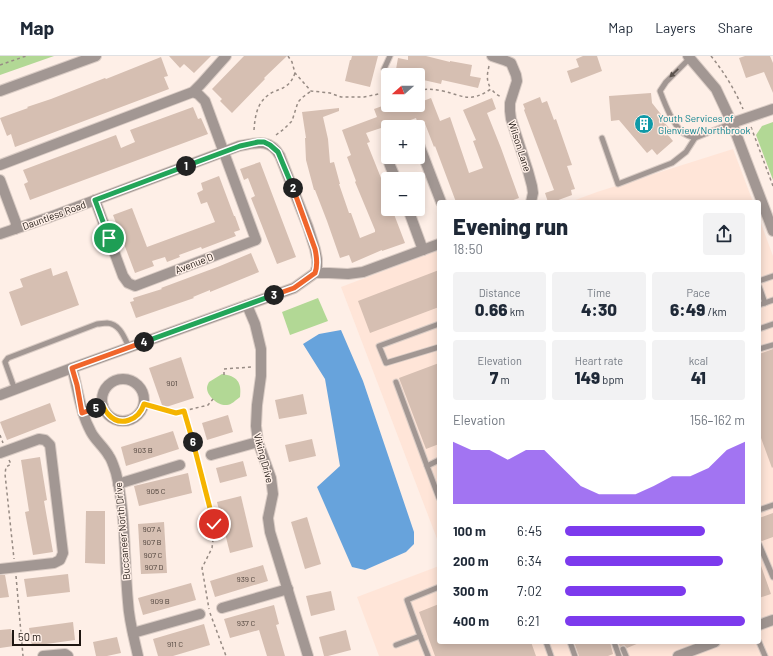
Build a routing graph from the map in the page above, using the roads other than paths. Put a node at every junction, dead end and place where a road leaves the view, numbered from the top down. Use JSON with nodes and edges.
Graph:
{"nodes":[{"id":1,"x":96,"y":56,"type":"edge"},
{"id":2,"x":226,"y":56,"type":"edge"},
{"id":3,"x":390,"y":56,"type":"edge"},
{"id":4,"x":689,"y":57,"type":"edge"},
{"id":5,"x":491,"y":60,"type":"edge"},
{"id":6,"x":385,"y":68,"type":"edge"},
{"id":7,"x":0,"y":91,"type":"edge"},
{"id":8,"x":193,"y":92,"type":"junction"},
{"id":9,"x":773,"y":109,"type":"edge"},
{"id":10,"x":732,"y":124,"type":"junction"},
{"id":11,"x":602,"y":138,"type":"dead end"},
{"id":12,"x":695,"y":138,"type":"junction"},
{"id":13,"x":224,"y":152,"type":"junction"},
{"id":14,"x":425,"y":160,"type":"edge"},
{"id":15,"x":0,"y":165,"type":"edge"},
{"id":16,"x":0,"y":180,"type":"edge"},
{"id":17,"x":95,"y":200,"type":"junction"},
{"id":18,"x":440,"y":200,"type":"edge"},
{"id":19,"x":531,"y":200,"type":"edge"},
{"id":20,"x":758,"y":200,"type":"edge"},
{"id":21,"x":763,"y":215,"type":"edge"},
{"id":22,"x":411,"y":216,"type":"edge"},
{"id":23,"x":15,"y":229,"type":"junction"},
{"id":24,"x":773,"y":231,"type":"edge"},
{"id":25,"x":0,"y":234,"type":"edge"},
{"id":26,"x":437,"y":245,"type":"edge"},
{"id":27,"x":423,"y":250,"type":"junction"},
{"id":28,"x":315,"y":273,"type":"junction"},
{"id":29,"x":773,"y":276,"type":"edge"},
{"id":30,"x":761,"y":280,"type":"edge"},
{"id":31,"x":761,"y":292,"type":"edge"},
{"id":32,"x":773,"y":300,"type":"edge"},
{"id":33,"x":765,"y":303,"type":"junction"},
{"id":34,"x":761,"y":304,"type":"edge"},
{"id":35,"x":247,"y":305,"type":"junction"},
{"id":36,"x":773,"y":324,"type":"edge"},
{"id":37,"x":437,"y":325,"type":"edge"},
{"id":38,"x":761,"y":328,"type":"edge"},
{"id":39,"x":773,"y":345,"type":"edge"},
{"id":40,"x":129,"y":347,"type":"junction"},
{"id":41,"x":437,"y":348,"type":"edge"},
{"id":42,"x":761,"y":348,"type":"edge"},
{"id":43,"x":72,"y":368,"type":"junction"},
{"id":44,"x":396,"y":382,"type":"dead end"},
{"id":45,"x":15,"y":390,"type":"junction"},
{"id":46,"x":0,"y":395,"type":"edge"},
{"id":47,"x":103,"y":406,"type":"junction"},
{"id":48,"x":82,"y":413,"type":"junction"},
{"id":49,"x":258,"y":442,"type":"junction"},
{"id":50,"x":3,"y":452,"type":"edge"},
{"id":51,"x":211,"y":455,"type":"dead end"},
{"id":52,"x":437,"y":461,"type":"edge"},
{"id":53,"x":180,"y":465,"type":"dead end"},
{"id":54,"x":427,"y":466,"type":"junction"},
{"id":55,"x":118,"y":484,"type":"junction"},
{"id":56,"x":437,"y":493,"type":"edge"},
{"id":57,"x":773,"y":505,"type":"edge"},
{"id":58,"x":761,"y":509,"type":"edge"},
{"id":59,"x":761,"y":549,"type":"edge"},
{"id":60,"x":0,"y":569,"type":"edge"},
{"id":61,"x":773,"y":577,"type":"edge"},
{"id":62,"x":437,"y":588,"type":"edge"},
{"id":63,"x":288,"y":589,"type":"junction"},
{"id":64,"x":222,"y":608,"type":"dead end"},
{"id":65,"x":200,"y":614,"type":"dead end"},
{"id":66,"x":773,"y":620,"type":"edge"},
{"id":67,"x":761,"y":625,"type":"edge"},
{"id":68,"x":133,"y":633,"type":"junction"},
{"id":69,"x":420,"y":636,"type":"junction"},
{"id":70,"x":547,"y":644,"type":"edge"},
{"id":71,"x":571,"y":644,"type":"edge"},
{"id":72,"x":615,"y":644,"type":"edge"},
{"id":73,"x":711,"y":644,"type":"edge"},
{"id":74,"x":760,"y":644,"type":"edge"},
{"id":75,"x":396,"y":645,"type":"dead end"},
{"id":76,"x":623,"y":649,"type":"dead end"},
{"id":77,"x":693,"y":653,"type":"edge"},
{"id":78,"x":43,"y":656,"type":"edge"},
{"id":79,"x":68,"y":656,"type":"edge"},
{"id":80,"x":138,"y":656,"type":"edge"},
{"id":81,"x":308,"y":656,"type":"edge"},
{"id":82,"x":428,"y":656,"type":"edge"},
{"id":83,"x":551,"y":656,"type":"edge"},
{"id":84,"x":575,"y":656,"type":"edge"},
{"id":85,"x":619,"y":656,"type":"edge"},
{"id":86,"x":626,"y":656,"type":"edge"},
{"id":87,"x":678,"y":656,"type":"edge"},
{"id":88,"x":765,"y":656,"type":"edge"}],
"edges":[{"from":1,"to":7,"type":"street"},
{"from":2,"to":8,"type":"street"},
{"from":3,"to":6,"type":"lane"},
{"from":4,"to":10,"type":"street"},
{"from":4,"to":12,"type":"lane","one_way":true},
{"from":5,"to":19,"type":"street","name":"Wilson Lane"},
{"from":8,"to":13,"type":"street"},
{"from":8,"to":15,"type":"street"},
{"from":9,"to":10,"type":"street"},
{"from":10,"to":12,"type":"lane"},
{"from":10,"to":20,"type":"street"},
{"from":11,"to":12,"type":"lane"},
{"from":13,"to":17,"type":"street","name":"Dauntless Road"},
{"from":13,"to":17,"type":"street","name":"Avenue D"},
{"from":13,"to":28,"type":"street","name":"Dauntless Road"},
{"from":14,"to":18,"type":"street"},
{"from":16,"to":23,"type":"street"},
{"from":17,"to":23,"type":"street","name":"Dauntless Road"},
{"from":21,"to":24,"type":"street"},
{"from":22,"to":27,"type":"street"},
{"from":23,"to":25,"type":"street","name":"Dauntless Road"},
{"from":26,"to":27,"type":"street"},
{"from":27,"to":28,"type":"street"},
{"from":28,"to":35,"type":"street"},
{"from":29,"to":30,"type":"lane"},
{"from":31,"to":33,"type":"lane"},
{"from":32,"to":33,"type":"lane"},
{"from":33,"to":34,"type":"lane"},
{"from":35,"to":40,"type":"street"},
{"from":35,"to":49,"type":"street","name":"Viking Drive"},
{"from":36,"to":38,"type":"lane"},
{"from":37,"to":41,"type":"lane"},
{"from":39,"to":42,"type":"lane"},
{"from":40,"to":43,"type":"street"},
{"from":40,"to":45,"type":"lane"},
{"from":43,"to":45,"type":"street"},
{"from":43,"to":48,"type":"street","name":"Buccaneer North Drive"},
{"from":44,"to":54,"type":"lane"},
{"from":45,"to":46,"type":"street"},
{"from":47,"to":47,"type":"street"},
{"from":47,"to":48,"type":"street"},
{"from":48,"to":55,"type":"street","name":"Buccaneer North Drive"},
{"from":49,"to":51,"type":"street"},
{"from":49,"to":63,"type":"street","name":"Viking Drive"},
{"from":50,"to":60,"type":"street"},
{"from":52,"to":54,"type":"lane"},
{"from":53,"to":55,"type":"street"},
{"from":54,"to":56,"type":"lane"},
{"from":55,"to":68,"type":"street","name":"Buccaneer North Drive"},
{"from":57,"to":58,"type":"lane"},
{"from":59,"to":61,"type":"lane"},
{"from":62,"to":69,"type":"lane"},
{"from":63,"to":64,"type":"street"},
{"from":63,"to":81,"type":"street","name":"Viking Drive"},
{"from":65,"to":68,"type":"street"},
{"from":66,"to":67,"type":"street"},
{"from":68,"to":80,"type":"street","name":"Buccaneer North Drive"},
{"from":69,"to":75,"type":"lane"},
{"from":69,"to":82,"type":"lane"},
{"from":70,"to":83,"type":"lane"},
{"from":71,"to":84,"type":"lane"},
{"from":72,"to":85,"type":"lane"},
{"from":73,"to":77,"type":"street"},
{"from":74,"to":88,"type":"lane"},
{"from":76,"to":86,"type":"lane"},
{"from":77,"to":87,"type":"street"},
{"from":78,"to":79,"type":"street"}]}
